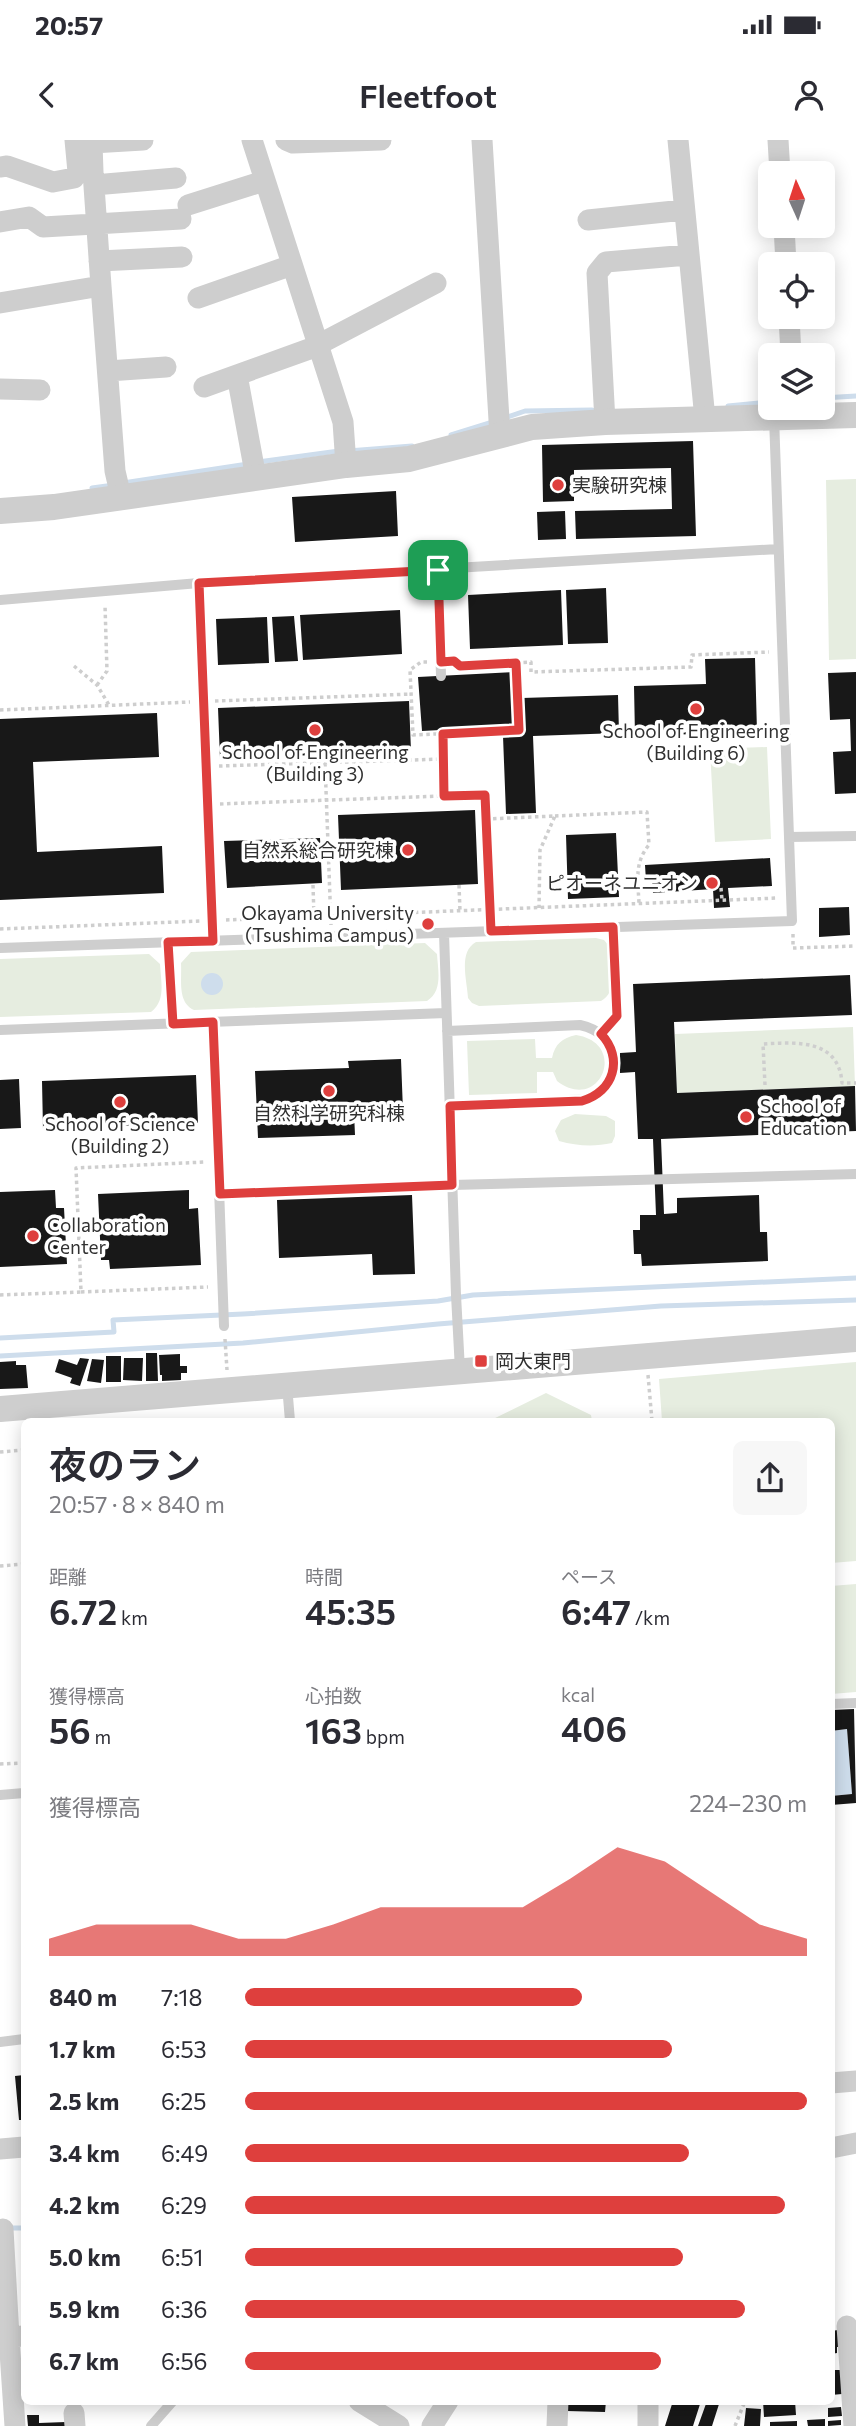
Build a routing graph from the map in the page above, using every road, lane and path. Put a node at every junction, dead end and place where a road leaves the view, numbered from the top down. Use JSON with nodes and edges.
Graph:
{"nodes":[{"id":1,"x":75,"y":140,"type":"edge"},
{"id":2,"x":143,"y":140,"type":"edge"},
{"id":3,"x":252,"y":140,"type":"edge"},
{"id":4,"x":286,"y":140,"type":"edge"},
{"id":5,"x":381,"y":140,"type":"edge"},
{"id":6,"x":482,"y":140,"type":"edge"},
{"id":7,"x":678,"y":140,"type":"edge"},
{"id":8,"x":778,"y":140,"type":"edge"},
{"id":9,"x":779,"y":161,"type":"edge"},
{"id":10,"x":0,"y":167,"type":"edge"},
{"id":11,"x":89,"y":176,"type":"junction"},
{"id":12,"x":176,"y":178,"type":"dead end"},
{"id":13,"x":264,"y":181,"type":"junction"},
{"id":14,"x":684,"y":210,"type":"junction"},
{"id":15,"x":588,"y":220,"type":"dead end"},
{"id":16,"x":0,"y":222,"type":"edge"},
{"id":17,"x":97,"y":223,"type":"junction"},
{"id":18,"x":688,"y":255,"type":"junction"},
{"id":19,"x":182,"y":257,"type":"dead end"},
{"id":20,"x":99,"y":261,"type":"junction"},
{"id":21,"x":292,"y":265,"type":"junction"},
{"id":22,"x":436,"y":283,"type":"dead end"},
{"id":23,"x":101,"y":286,"type":"junction"},
{"id":24,"x":198,"y":298,"type":"dead end"},
{"id":25,"x":0,"y":303,"type":"edge"},
{"id":26,"x":318,"y":344,"type":"junction"},
{"id":27,"x":166,"y":367,"type":"dead end"},
{"id":28,"x":108,"y":371,"type":"junction"},
{"id":29,"x":237,"y":375,"type":"junction"},
{"id":30,"x":204,"y":387,"type":"dead end"},
{"id":31,"x":0,"y":389,"type":"edge"},
{"id":32,"x":40,"y":390,"type":"dead end"},
{"id":33,"x":704,"y":411,"type":"junction"},
{"id":34,"x":758,"y":413,"type":"edge"},
{"id":35,"x":605,"y":414,"type":"junction"},
{"id":36,"x":835,"y":415,"type":"edge"},
{"id":37,"x":856,"y":415,"type":"edge"},
{"id":38,"x":788,"y":420,"type":"edge"},
{"id":39,"x":500,"y":425,"type":"junction"},
{"id":40,"x":345,"y":455,"type":"junction"},
{"id":41,"x":255,"y":468,"type":"junction"},
{"id":42,"x":119,"y":488,"type":"junction"},
{"id":43,"x":0,"y":511,"type":"edge"},
{"id":44,"x":778,"y":549,"type":"junction"},
{"id":45,"x":438,"y":570,"type":"junction"},
{"id":46,"x":199,"y":583,"type":"junction"},
{"id":47,"x":104,"y":592,"type":"junction"},
{"id":48,"x":0,"y":600,"type":"edge"},
{"id":49,"x":782,"y":652,"type":"junction"},
{"id":50,"x":441,"y":662,"type":"junction"},
{"id":51,"x":516,"y":663,"type":"junction"},
{"id":52,"x":74,"y":666,"type":"dead end"},
{"id":53,"x":441,"y":676,"type":"dead end"},
{"id":54,"x":97,"y":685,"type":"junction"},
{"id":55,"x":109,"y":705,"type":"dead end"},
{"id":56,"x":443,"y":732,"type":"junction"},
{"id":57,"x":336,"y":754,"type":"dead end"},
{"id":58,"x":443,"y":759,"type":"junction"},
{"id":59,"x":325,"y":763,"type":"junction"},
{"id":60,"x":336,"y":763,"type":"junction"},
{"id":61,"x":206,"y":766,"type":"junction"},
{"id":62,"x":444,"y":796,"type":"junction"},
{"id":63,"x":326,"y":801,"type":"junction"},
{"id":64,"x":207,"y":803,"type":"junction"},
{"id":65,"x":555,"y":816,"type":"junction"},
{"id":66,"x":486,"y":819,"type":"junction"},
{"id":67,"x":856,"y":836,"type":"edge"},
{"id":68,"x":789,"y":837,"type":"junction"},
{"id":69,"x":313,"y":884,"type":"dead end"},
{"id":70,"x":459,"y":885,"type":"dead end"},
{"id":71,"x":721,"y":888,"type":"dead end"},
{"id":72,"x":791,"y":897,"type":"junction"},
{"id":73,"x":722,"y":900,"type":"junction"},
{"id":74,"x":639,"y":904,"type":"junction"},
{"id":75,"x":539,"y":908,"type":"junction"},
{"id":76,"x":460,"y":911,"type":"junction"},
{"id":77,"x":490,"y":911,"type":"junction"},
{"id":78,"x":330,"y":916,"type":"junction"},
{"id":79,"x":314,"y":917,"type":"junction"},
{"id":80,"x":212,"y":921,"type":"junction"},
{"id":81,"x":792,"y":922,"type":"junction"},
{"id":82,"x":613,"y":927,"type":"junction"},
{"id":83,"x":0,"y":929,"type":"edge"},
{"id":84,"x":491,"y":931,"type":"junction"},
{"id":85,"x":444,"y":933,"type":"junction"},
{"id":86,"x":331,"y":937,"type":"junction"},
{"id":87,"x":213,"y":941,"type":"junction"},
{"id":88,"x":168,"y":942,"type":"junction"},
{"id":89,"x":856,"y":946,"type":"edge"},
{"id":90,"x":0,"y":948,"type":"edge"},
{"id":91,"x":446,"y":1013,"type":"junction"},
{"id":92,"x":213,"y":1022,"type":"junction"},
{"id":93,"x":173,"y":1024,"type":"junction"},
{"id":94,"x":0,"y":1030,"type":"edge"},
{"id":95,"x":447,"y":1031,"type":"junction"},
{"id":96,"x":601,"y":1034,"type":"junction"},
{"id":97,"x":856,"y":1083,"type":"edge"},
{"id":98,"x":765,"y":1085,"type":"dead end"},
{"id":99,"x":450,"y":1106,"type":"junction"},
{"id":100,"x":218,"y":1161,"type":"junction"},
{"id":101,"x":856,"y":1174,"type":"edge"},
{"id":102,"x":452,"y":1185,"type":"junction"},
{"id":103,"x":220,"y":1194,"type":"junction"},
{"id":104,"x":223,"y":1286,"type":"junction"},
{"id":105,"x":81,"y":1292,"type":"junction"},
{"id":106,"x":0,"y":1295,"type":"edge"},
{"id":107,"x":224,"y":1322,"type":"joint"},
{"id":108,"x":856,"y":1339,"type":"edge"},
{"id":109,"x":225,"y":1350,"type":"dead end"},
{"id":110,"x":646,"y":1356,"type":"junction"},
{"id":111,"x":460,"y":1370,"type":"junction"},
{"id":112,"x":287,"y":1385,"type":"junction"},
{"id":113,"x":0,"y":1409,"type":"edge"},
{"id":114,"x":290,"y":1418,"type":"edge"},
{"id":115,"x":652,"y":1418,"type":"edge"},
{"id":116,"x":21,"y":1451,"type":"edge"},
{"id":117,"x":0,"y":1452,"type":"edge"},
{"id":118,"x":21,"y":1564,"type":"edge"},
{"id":119,"x":0,"y":1566,"type":"edge"},
{"id":120,"x":856,"y":1703,"type":"edge"},
{"id":121,"x":835,"y":1704,"type":"edge"},
{"id":122,"x":21,"y":1763,"type":"edge"},
{"id":123,"x":0,"y":1765,"type":"edge"},
{"id":124,"x":21,"y":1793,"type":"edge"},
{"id":125,"x":0,"y":1795,"type":"edge"},
{"id":126,"x":21,"y":2039,"type":"edge"},
{"id":127,"x":0,"y":2042,"type":"edge"},
{"id":128,"x":856,"y":2081,"type":"edge"},
{"id":129,"x":835,"y":2083,"type":"edge"},
{"id":130,"x":856,"y":2143,"type":"edge"},
{"id":131,"x":21,"y":2147,"type":"edge"},
{"id":132,"x":835,"y":2147,"type":"edge"},
{"id":133,"x":0,"y":2149,"type":"edge"},
{"id":134,"x":3,"y":2229,"type":"dead end"},
{"id":135,"x":847,"y":2326,"type":"dead end"},
{"id":136,"x":17,"y":2337,"type":"edge"},
{"id":137,"x":169,"y":2405,"type":"edge"},
{"id":138,"x":365,"y":2405,"type":"edge"},
{"id":139,"x":445,"y":2405,"type":"edge"},
{"id":140,"x":558,"y":2405,"type":"edge"},
{"id":141,"x":648,"y":2405,"type":"edge"},
{"id":142,"x":743,"y":2405,"type":"edge"},
{"id":143,"x":15,"y":2426,"type":"edge"},
{"id":144,"x":151,"y":2426,"type":"edge"},
{"id":145,"x":398,"y":2426,"type":"edge"},
{"id":146,"x":432,"y":2426,"type":"edge"},
{"id":147,"x":556,"y":2426,"type":"edge"},
{"id":148,"x":648,"y":2426,"type":"edge"},
{"id":149,"x":735,"y":2426,"type":"edge"},
{"id":150,"x":854,"y":2426,"type":"edge"}],
"edges":[{"from":1,"to":11,"type":"street"},
{"from":2,"to":11,"type":"street"},
{"from":3,"to":13,"type":"street"},
{"from":4,"to":5,"type":"street"},
{"from":6,"to":39,"type":"street"},
{"from":7,"to":14,"type":"street"},
{"from":8,"to":9,"type":"street"},
{"from":10,"to":11,"type":"street"},
{"from":11,"to":12,"type":"street"},
{"from":11,"to":17,"type":"street"},
{"from":13,"to":17,"type":"street"},
{"from":13,"to":21,"type":"street"},
{"from":14,"to":15,"type":"street"},
{"from":14,"to":18,"type":"street"},
{"from":16,"to":17,"type":"street"},
{"from":17,"to":20,"type":"street"},
{"from":18,"to":33,"type":"street"},
{"from":18,"to":35,"type":"street"},
{"from":19,"to":20,"type":"street"},
{"from":20,"to":23,"type":"street"},
{"from":21,"to":24,"type":"street"},
{"from":21,"to":26,"type":"street"},
{"from":22,"to":26,"type":"street"},
{"from":23,"to":25,"type":"street"},
{"from":23,"to":28,"type":"street"},
{"from":26,"to":29,"type":"street"},
{"from":26,"to":40,"type":"street"},
{"from":27,"to":28,"type":"street"},
{"from":28,"to":42,"type":"street"},
{"from":29,"to":30,"type":"street"},
{"from":29,"to":41,"type":"street"},
{"from":31,"to":32,"type":"street"},
{"from":33,"to":34,"type":"street"},
{"from":33,"to":35,"type":"street"},
{"from":35,"to":39,"type":"street"},
{"from":36,"to":37,"type":"street"},
{"from":38,"to":44,"type":"lane"},
{"from":39,"to":40,"type":"street"},
{"from":40,"to":41,"type":"street"},
{"from":41,"to":42,"type":"street"},
{"from":42,"to":43,"type":"street"},
{"from":44,"to":45,"type":"lane"},
{"from":44,"to":49,"type":"lane"},
{"from":45,"to":46,"type":"lane"},
{"from":45,"to":50,"type":"lane"},
{"from":46,"to":47,"type":"lane"},
{"from":46,"to":61,"type":"lane"},
{"from":47,"to":48,"type":"lane"},
{"from":47,"to":54,"type":"path"},
{"from":49,"to":51,"type":"path"},
{"from":49,"to":68,"type":"lane"},
{"from":50,"to":51,"type":"path"},
{"from":50,"to":53,"type":"lane"},
{"from":50,"to":56,"type":"path"},
{"from":51,"to":56,"type":"path"},
{"from":52,"to":54,"type":"path"},
{"from":54,"to":55,"type":"path"},
{"from":56,"to":58,"type":"path"},
{"from":57,"to":60,"type":"path"},
{"from":58,"to":60,"type":"path"},
{"from":58,"to":62,"type":"path"},
{"from":59,"to":60,"type":"path"},
{"from":59,"to":61,"type":"path"},
{"from":59,"to":63,"type":"path"},
{"from":61,"to":64,"type":"lane"},
{"from":62,"to":63,"type":"path"},
{"from":62,"to":66,"type":"path"},
{"from":63,"to":64,"type":"path"},
{"from":63,"to":78,"type":"path"},
{"from":64,"to":80,"type":"lane"},
{"from":65,"to":66,"type":"path"},
{"from":65,"to":74,"type":"path"},
{"from":65,"to":75,"type":"path"},
{"from":66,"to":77,"type":"path"},
{"from":67,"to":68,"type":"lane"},
{"from":68,"to":72,"type":"lane"},
{"from":69,"to":79,"type":"path"},
{"from":70,"to":76,"type":"path"},
{"from":71,"to":73,"type":"path"},
{"from":72,"to":73,"type":"path"},
{"from":72,"to":81,"type":"lane"},
{"from":73,"to":74,"type":"path"},
{"from":74,"to":75,"type":"path"},
{"from":75,"to":77,"type":"path"},
{"from":76,"to":77,"type":"path"},
{"from":76,"to":78,"type":"path"},
{"from":77,"to":84,"type":"path"},
{"from":78,"to":79,"type":"path"},
{"from":78,"to":86,"type":"path"},
{"from":79,"to":80,"type":"path"},
{"from":80,"to":83,"type":"path"},
{"from":80,"to":87,"type":"lane"},
{"from":81,"to":82,"type":"lane"},
{"from":81,"to":89,"type":"path"},
{"from":82,"to":84,"type":"lane"},
{"from":82,"to":96,"type":"path"},
{"from":84,"to":85,"type":"lane"},
{"from":85,"to":86,"type":"lane"},
{"from":85,"to":91,"type":"lane"},
{"from":86,"to":87,"type":"lane"},
{"from":87,"to":88,"type":"lane"},
{"from":88,"to":90,"type":"lane"},
{"from":88,"to":93,"type":"lane"},
{"from":91,"to":92,"type":"lane"},
{"from":91,"to":95,"type":"lane"},
{"from":92,"to":93,"type":"lane"},
{"from":92,"to":100,"type":"lane"},
{"from":93,"to":94,"type":"lane"},
{"from":95,"to":96,"type":"lane"},
{"from":95,"to":99,"type":"lane"},
{"from":96,"to":99,"type":"lane"},
{"from":97,"to":98,"type":"path"},
{"from":99,"to":102,"type":"lane"},
{"from":100,"to":103,"type":"lane"},
{"from":100,"to":105,"type":"path"},
{"from":101,"to":102,"type":"lane"},
{"from":102,"to":103,"type":"lane"},
{"from":102,"to":111,"type":"lane"},
{"from":103,"to":104,"type":"lane"},
{"from":104,"to":105,"type":"path"},
{"from":104,"to":107,"type":"lane"},
{"from":105,"to":106,"type":"path"},
{"from":107,"to":109,"type":"path"},
{"from":108,"to":110,"type":"street"},
{"from":110,"to":111,"type":"street"},
{"from":110,"to":115,"type":"path"},
{"from":111,"to":112,"type":"street"},
{"from":112,"to":113,"type":"street"},
{"from":112,"to":114,"type":"lane"},
{"from":116,"to":117,"type":"path"},
{"from":118,"to":119,"type":"path"},
{"from":120,"to":121,"type":"lane"},
{"from":122,"to":123,"type":"path"},
{"from":124,"to":125,"type":"lane"},
{"from":126,"to":127,"type":"lane"},
{"from":128,"to":129,"type":"street"},
{"from":130,"to":132,"type":"street"},
{"from":131,"to":133,"type":"street"},
{"from":134,"to":136,"type":"street"},
{"from":135,"to":150,"type":"street"},
{"from":136,"to":143,"type":"street"},
{"from":137,"to":144,"type":"lane"},
{"from":138,"to":145,"type":"street"},
{"from":139,"to":146,"type":"street"},
{"from":140,"to":147,"type":"street"},
{"from":141,"to":148,"type":"street"},
{"from":142,"to":149,"type":"path"}]}
